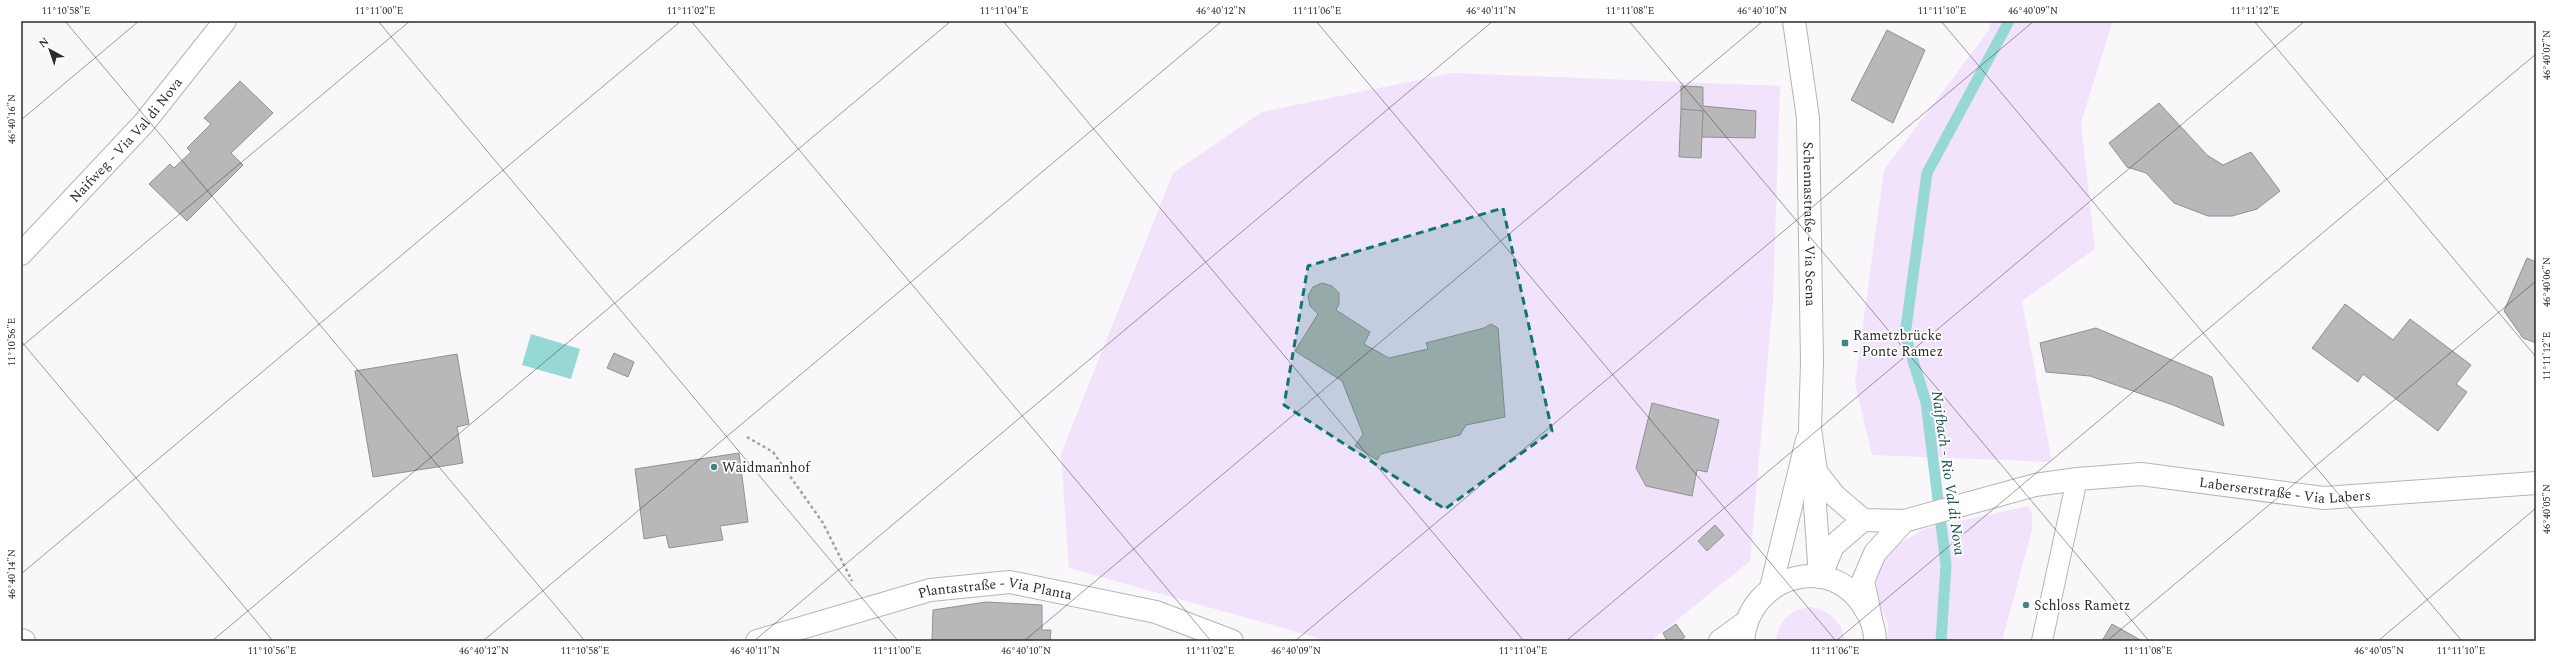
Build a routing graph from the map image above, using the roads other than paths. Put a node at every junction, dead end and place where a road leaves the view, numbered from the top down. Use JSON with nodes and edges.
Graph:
{"nodes":[{"id":1,"x":225,"y":21,"type":"edge"},
{"id":2,"x":1794,"y":21,"type":"edge"},
{"id":3,"x":21,"y":254,"type":"edge"},
{"id":4,"x":1810,"y":428,"type":"junction"},
{"id":5,"x":1816,"y":472,"type":"junction"},
{"id":6,"x":2077,"y":479,"type":"junction"},
{"id":7,"x":2536,"y":483,"type":"edge"},
{"id":8,"x":1863,"y":520,"type":"junction"},
{"id":9,"x":1904,"y":521,"type":"junction"},
{"id":10,"x":1820,"y":577,"type":"junction"},
{"id":11,"x":1771,"y":588,"type":"junction"},
{"id":12,"x":1871,"y":619,"type":"junction"},
{"id":13,"x":1745,"y":631,"type":"edge"},
{"id":14,"x":21,"y":640,"type":"edge"},
{"id":15,"x":24,"y":641,"type":"edge"},
{"id":16,"x":757,"y":641,"type":"edge"},
{"id":17,"x":1232,"y":641,"type":"edge"},
{"id":18,"x":1720,"y":641,"type":"edge"},
{"id":19,"x":1875,"y":641,"type":"edge"},
{"id":20,"x":2042,"y":641,"type":"edge"}],
"edges":[{"from":1,"to":3,"type":"street","name":"Naifweg - Via Val di Nova"},
{"from":2,"to":4,"type":"street","name":"Schennastraße - Via Scena"},
{"from":4,"to":5,"type":"street","name":"Schennastraße - Via Scena"},
{"from":4,"to":11,"type":"street","name":"Schennastraße - Via Scena"},
{"from":5,"to":8,"type":"street"},
{"from":5,"to":10,"type":"street","name":"Schennastraße - Via Scena"},
{"from":6,"to":7,"type":"street","name":"Laberserstraße - Via Labers"},
{"from":6,"to":9,"type":"street","name":"Laberserstraße - Via Labers"},
{"from":6,"to":20,"type":"lane"},
{"from":8,"to":9,"type":"street"},
{"from":8,"to":10,"type":"street"},
{"from":9,"to":12,"type":"street"},
{"from":10,"to":11,"type":"street"},
{"from":10,"to":12,"type":"street"},
{"from":11,"to":13,"type":"street"},
{"from":12,"to":19,"type":"street"},
{"from":13,"to":18,"type":"street"},
{"from":14,"to":15,"type":"street"},
{"from":16,"to":17,"type":"street","name":"Plantastraße - Via Planta"}]}
